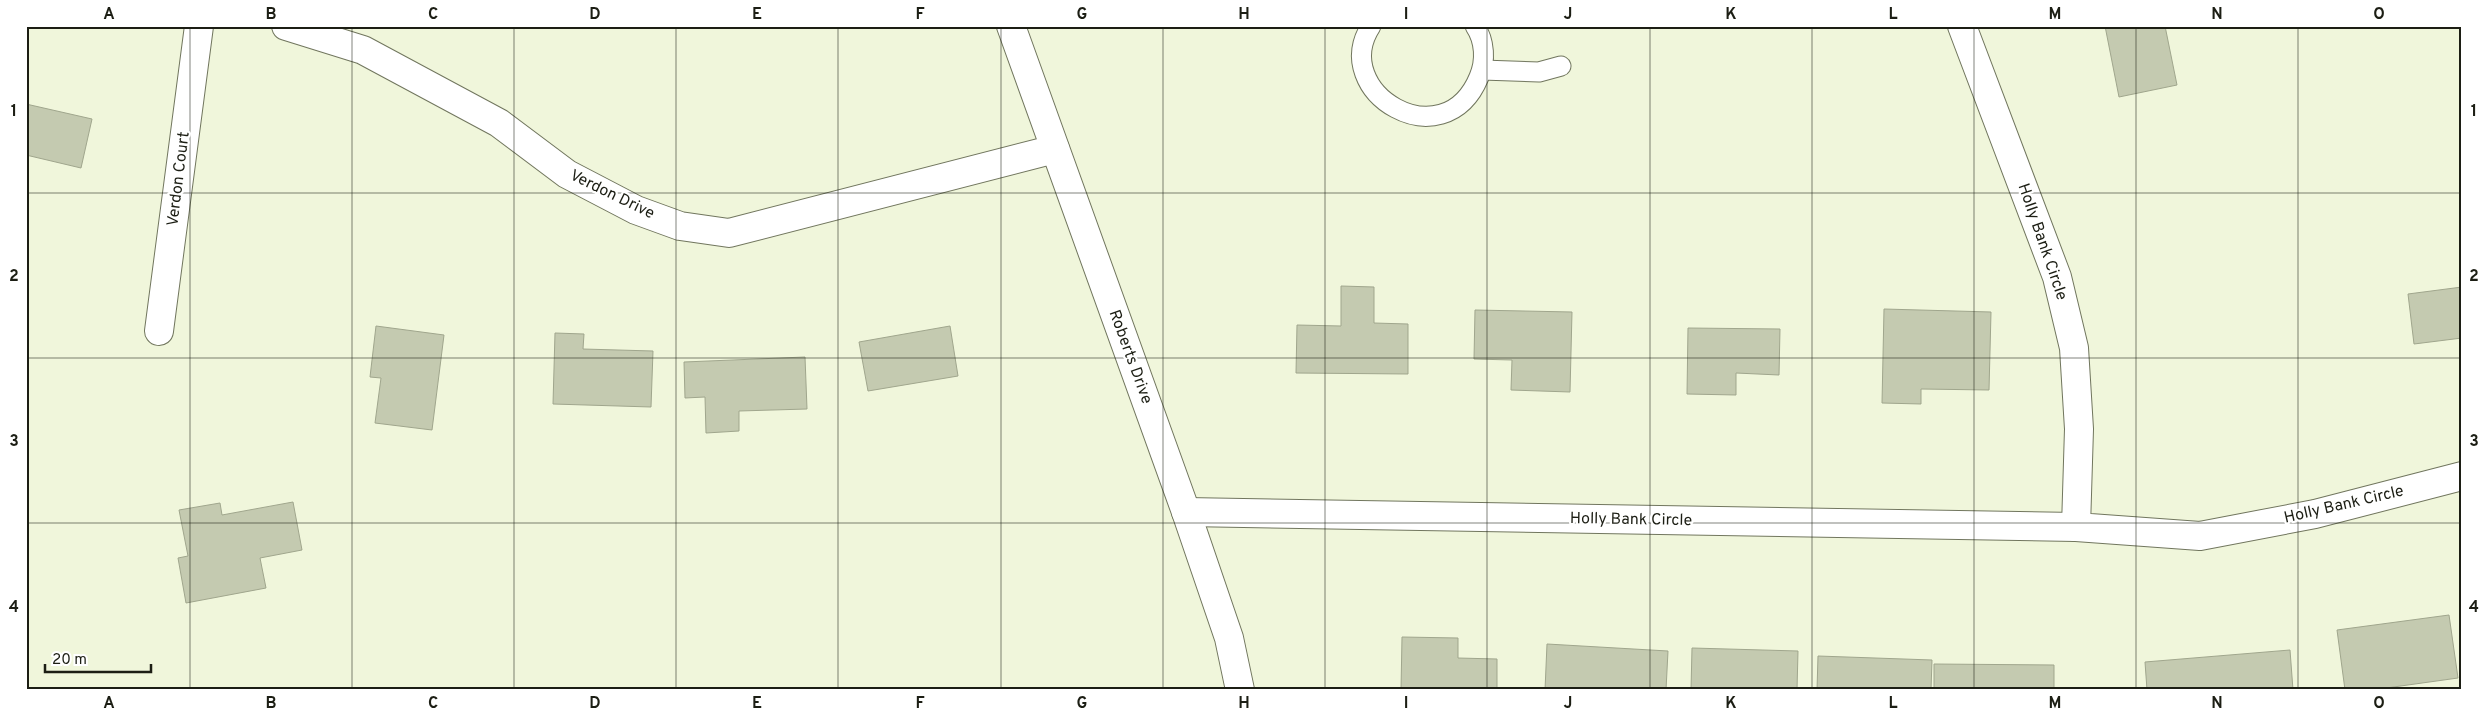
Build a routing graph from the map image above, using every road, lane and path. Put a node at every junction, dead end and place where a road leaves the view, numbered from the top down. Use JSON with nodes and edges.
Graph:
{"nodes":[{"id":1,"x":199,"y":26,"type":"edge"},
{"id":2,"x":286,"y":26,"type":"edge"},
{"id":3,"x":1011,"y":26,"type":"edge"},
{"id":4,"x":1371,"y":26,"type":"edge"},
{"id":5,"x":1475,"y":26,"type":"edge"},
{"id":6,"x":1962,"y":26,"type":"edge"},
{"id":7,"x":1561,"y":66,"type":"dead end"},
{"id":8,"x":1482,"y":70,"type":"junction"},
{"id":9,"x":1055,"y":150,"type":"junction"},
{"id":10,"x":160,"y":331,"type":"dead end"},
{"id":11,"x":2462,"y":476,"type":"edge"},
{"id":12,"x":1186,"y":512,"type":"junction"},
{"id":13,"x":2076,"y":528,"type":"junction"},
{"id":14,"x":1240,"y":690,"type":"edge"}],
"edges":[{"from":1,"to":10,"type":"street","name":"Verdon Court"},
{"from":2,"to":9,"type":"street","name":"Verdon Drive"},
{"from":3,"to":9,"type":"street","name":"Roberts Drive"},
{"from":4,"to":8,"type":"lane"},
{"from":5,"to":8,"type":"lane"},
{"from":6,"to":13,"type":"street","name":"Holly Bank Circle"},
{"from":7,"to":8,"type":"lane"},
{"from":9,"to":12,"type":"street","name":"Roberts Drive"},
{"from":11,"to":13,"type":"street","name":"Holly Bank Circle"},
{"from":12,"to":13,"type":"street","name":"Holly Bank Circle"},
{"from":12,"to":14,"type":"street","name":"Roberts Drive"}]}
